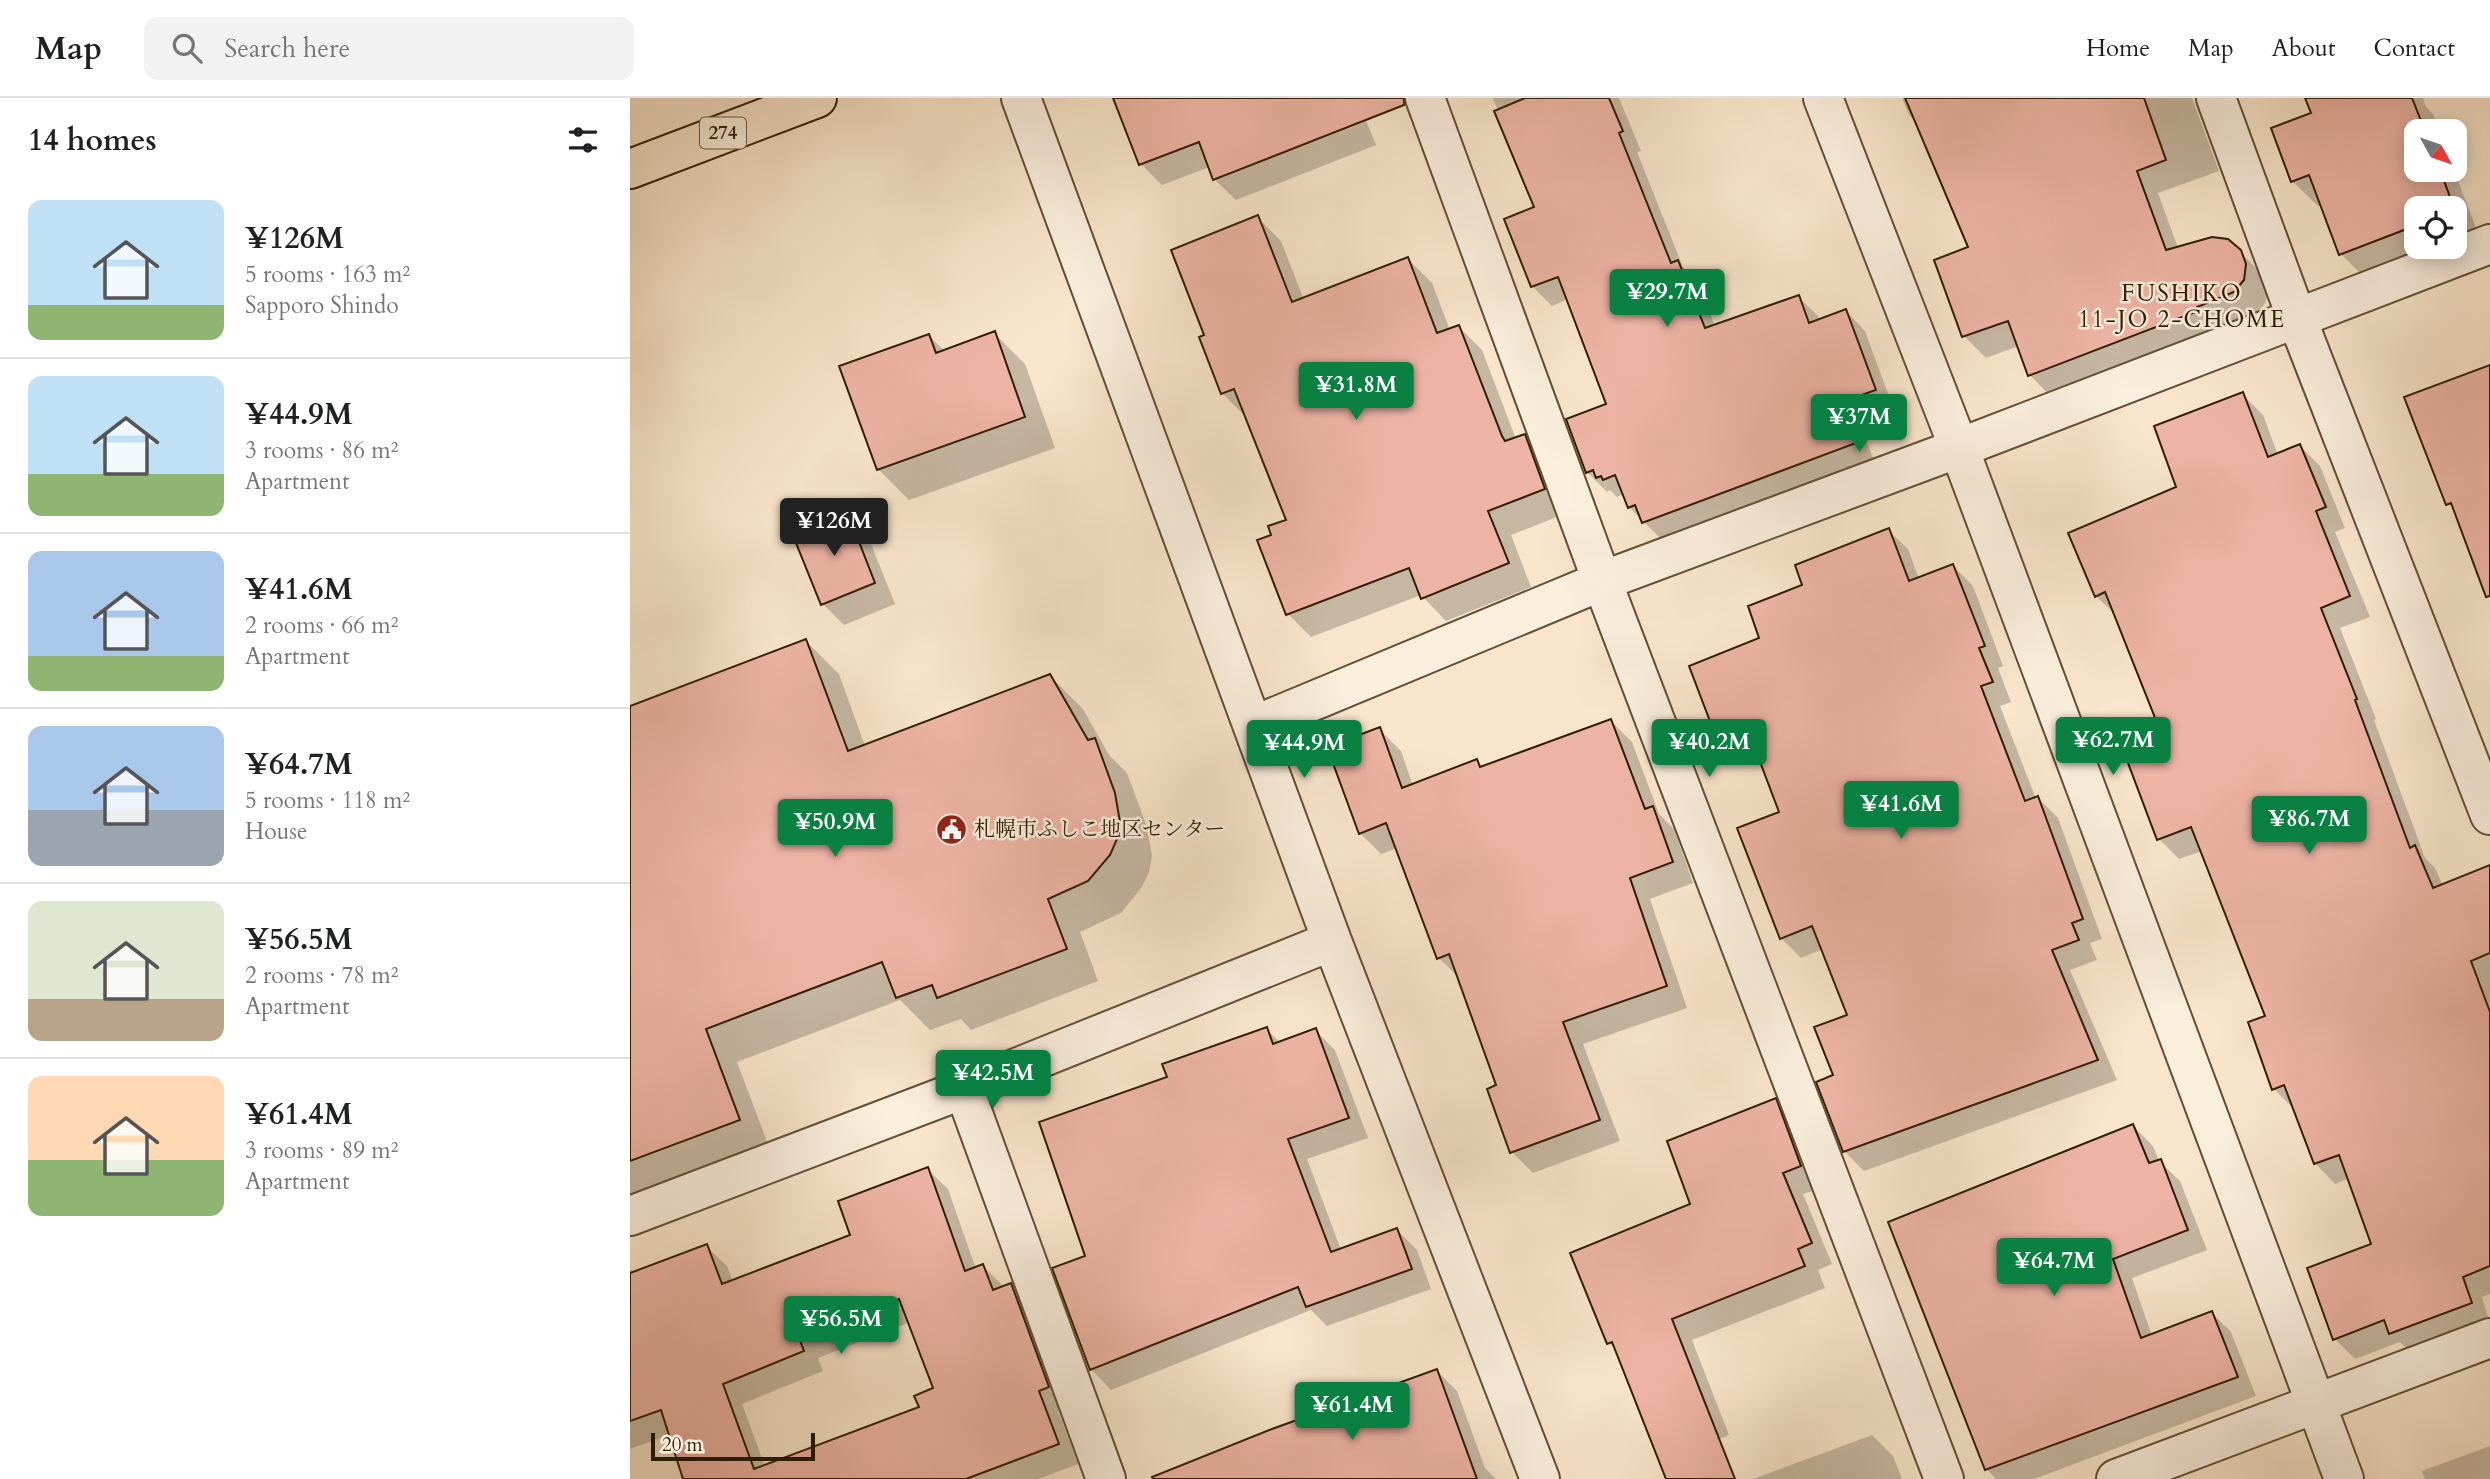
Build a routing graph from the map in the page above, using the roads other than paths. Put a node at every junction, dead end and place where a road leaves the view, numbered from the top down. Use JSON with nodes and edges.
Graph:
{"nodes":[{"id":1,"x":817,"y":98,"type":"edge"},
{"id":2,"x":1021,"y":98,"type":"edge"},
{"id":3,"x":1425,"y":98,"type":"edge"},
{"id":4,"x":1823,"y":98,"type":"edge"},
{"id":5,"x":2216,"y":98,"type":"edge"},
{"id":6,"x":630,"y":169,"type":"edge"},
{"id":7,"x":2490,"y":244,"type":"edge"},
{"id":8,"x":2297,"y":319,"type":"junction"},
{"id":9,"x":1959,"y":448,"type":"junction"},
{"id":10,"x":1602,"y":581,"type":"junction"},
{"id":11,"x":1253,"y":726,"type":"junction"},
{"id":12,"x":2490,"y":815,"type":"edge"},
{"id":13,"x":1332,"y":941,"type":"junction"},
{"id":14,"x":964,"y":1089,"type":"junction"},
{"id":15,"x":630,"y":1216,"type":"edge"},
{"id":16,"x":2490,"y":1338,"type":"edge"},
{"id":17,"x":2316,"y":1404,"type":"junction"},
{"id":18,"x":1101,"y":1477,"type":"edge"},
{"id":19,"x":1540,"y":1479,"type":"edge"},
{"id":20,"x":1944,"y":1479,"type":"edge"},
{"id":21,"x":2116,"y":1479,"type":"edge"},
{"id":22,"x":2344,"y":1479,"type":"edge"}],
"edges":[{"from":1,"to":6,"type":"highway","number":"274"},
{"from":2,"to":11,"type":"street"},
{"from":3,"to":10,"type":"street"},
{"from":4,"to":9,"type":"street"},
{"from":5,"to":8,"type":"street"},
{"from":7,"to":8,"type":"street"},
{"from":8,"to":9,"type":"street"},
{"from":8,"to":12,"type":"street"},
{"from":9,"to":10,"type":"street"},
{"from":9,"to":17,"type":"street"},
{"from":10,"to":11,"type":"street"},
{"from":10,"to":20,"type":"street"},
{"from":11,"to":13,"type":"street"},
{"from":13,"to":14,"type":"street"},
{"from":13,"to":19,"type":"street"},
{"from":14,"to":15,"type":"street"},
{"from":14,"to":18,"type":"street"},
{"from":16,"to":17,"type":"street"},
{"from":17,"to":21,"type":"street"},
{"from":17,"to":22,"type":"street"}]}
